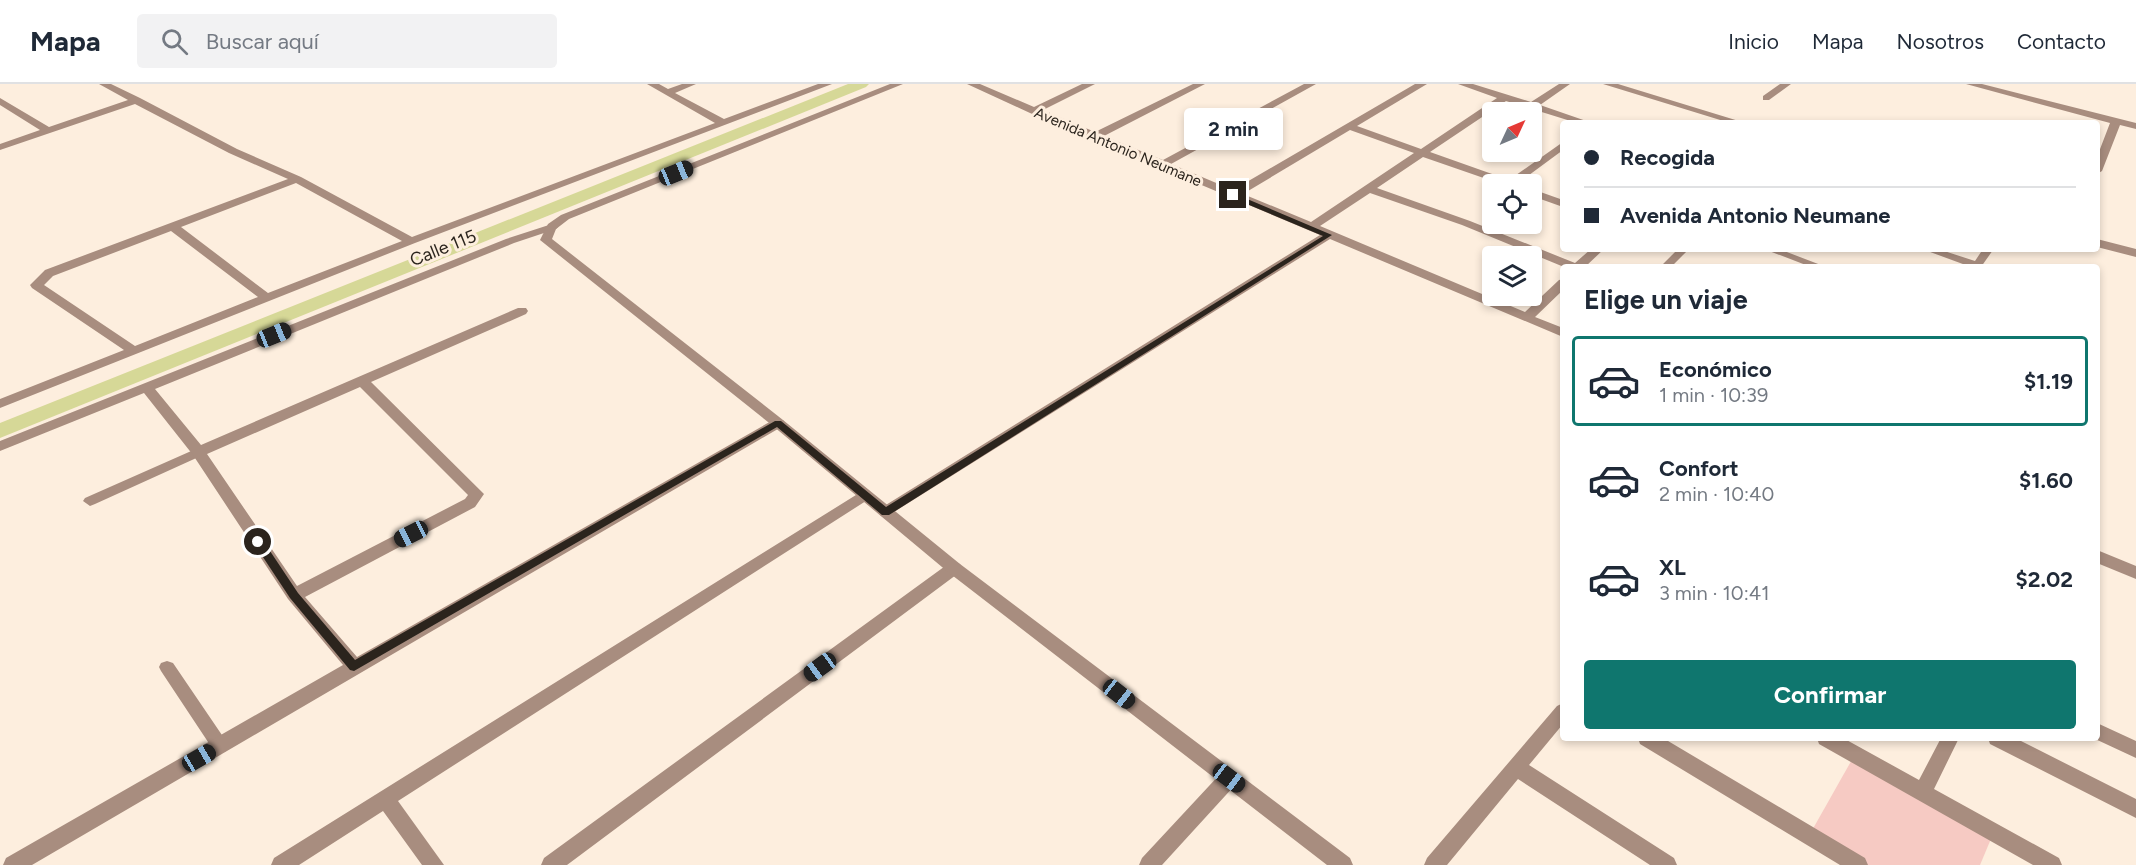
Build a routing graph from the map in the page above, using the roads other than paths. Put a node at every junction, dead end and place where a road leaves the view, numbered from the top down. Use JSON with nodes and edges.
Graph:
{"nodes":[{"id":1,"x":104,"y":84,"type":"edge"},
{"id":2,"x":652,"y":84,"type":"edge"},
{"id":3,"x":690,"y":84,"type":"edge"},
{"id":4,"x":827,"y":84,"type":"edge"},
{"id":5,"x":897,"y":84,"type":"edge"},
{"id":6,"x":972,"y":84,"type":"edge"},
{"id":7,"x":1090,"y":84,"type":"edge"},
{"id":8,"x":1200,"y":84,"type":"edge"},
{"id":9,"x":1311,"y":84,"type":"edge"},
{"id":10,"x":1422,"y":84,"type":"edge"},
{"id":11,"x":1463,"y":84,"type":"edge"},
{"id":12,"x":1565,"y":84,"type":"edge"},
{"id":13,"x":1608,"y":84,"type":"edge"},
{"id":14,"x":1786,"y":84,"type":"edge"},
{"id":15,"x":1971,"y":84,"type":"edge"},
{"id":16,"x":669,"y":92,"type":"junction"},
{"id":17,"x":1505,"y":97,"type":"junction"},
{"id":18,"x":1766,"y":99,"type":"dead end"},
{"id":19,"x":137,"y":100,"type":"junction"},
{"id":20,"x":0,"y":101,"type":"edge"},
{"id":21,"x":1523,"y":102,"type":"edge"},
{"id":22,"x":1538,"y":102,"type":"edge"},
{"id":23,"x":1542,"y":108,"type":"edge"},
{"id":24,"x":1033,"y":111,"type":"junction"},
{"id":25,"x":1578,"y":120,"type":"edge"},
{"id":26,"x":1730,"y":120,"type":"edge"},
{"id":27,"x":2116,"y":121,"type":"junction"},
{"id":28,"x":723,"y":123,"type":"junction"},
{"id":29,"x":1350,"y":126,"type":"junction"},
{"id":30,"x":2136,"y":126,"type":"edge"},
{"id":31,"x":48,"y":131,"type":"junction"},
{"id":32,"x":1094,"y":136,"type":"junction"},
{"id":33,"x":1560,"y":146,"type":"edge"},
{"id":34,"x":0,"y":147,"type":"edge"},
{"id":35,"x":1422,"y":154,"type":"junction"},
{"id":36,"x":2100,"y":163,"type":"edge"},
{"id":37,"x":1161,"y":165,"type":"junction"},
{"id":38,"x":1482,"y":174,"type":"edge"},
{"id":39,"x":1524,"y":174,"type":"edge"},
{"id":40,"x":297,"y":179,"type":"junction"},
{"id":41,"x":1370,"y":189,"type":"junction"},
{"id":42,"x":1233,"y":195,"type":"junction"},
{"id":43,"x":1542,"y":196,"type":"edge"},
{"id":44,"x":1560,"y":203,"type":"edge"},
{"id":45,"x":171,"y":225,"type":"junction"},
{"id":46,"x":552,"y":227,"type":"junction"},
{"id":47,"x":1310,"y":228,"type":"junction"},
{"id":48,"x":1328,"y":235,"type":"junction"},
{"id":49,"x":411,"y":241,"type":"junction"},
{"id":50,"x":2100,"y":244,"type":"edge"},
{"id":51,"x":1594,"y":252,"type":"edge"},
{"id":52,"x":1681,"y":252,"type":"edge"},
{"id":53,"x":1778,"y":252,"type":"edge"},
{"id":54,"x":1936,"y":252,"type":"edge"},
{"id":55,"x":2136,"y":253,"type":"edge"},
{"id":56,"x":1569,"y":264,"type":"edge"},
{"id":57,"x":1580,"y":264,"type":"edge"},
{"id":58,"x":1668,"y":264,"type":"edge"},
{"id":59,"x":1812,"y":264,"type":"edge"},
{"id":60,"x":1971,"y":264,"type":"edge"},
{"id":61,"x":1560,"y":286,"type":"edge"},
{"id":62,"x":267,"y":298,"type":"junction"},
{"id":63,"x":522,"y":311,"type":"dead end"},
{"id":64,"x":1526,"y":318,"type":"junction"},
{"id":65,"x":1560,"y":332,"type":"edge"},
{"id":66,"x":133,"y":350,"type":"junction"},
{"id":67,"x":362,"y":381,"type":"junction"},
{"id":68,"x":145,"y":386,"type":"junction"},
{"id":69,"x":0,"y":404,"type":"edge"},
{"id":70,"x":778,"y":423,"type":"junction"},
{"id":71,"x":0,"y":446,"type":"edge"},
{"id":72,"x":198,"y":452,"type":"junction"},
{"id":73,"x":864,"y":495,"type":"junction"},
{"id":74,"x":90,"y":501,"type":"dead end"},
{"id":75,"x":886,"y":512,"type":"junction"},
{"id":76,"x":2100,"y":557,"type":"edge"},
{"id":77,"x":954,"y":568,"type":"junction"},
{"id":78,"x":2136,"y":573,"type":"edge"},
{"id":79,"x":294,"y":596,"type":"junction"},
{"id":80,"x":354,"y":666,"type":"junction"},
{"id":81,"x":167,"y":667,"type":"dead end"},
{"id":82,"x":1560,"y":715,"type":"edge"},
{"id":83,"x":2100,"y":732,"type":"edge"},
{"id":84,"x":1652,"y":741,"type":"edge"},
{"id":85,"x":1831,"y":741,"type":"edge"},
{"id":86,"x":1948,"y":741,"type":"edge"},
{"id":87,"x":2003,"y":741,"type":"edge"},
{"id":88,"x":220,"y":746,"type":"junction"},
{"id":89,"x":2136,"y":750,"type":"edge"},
{"id":90,"x":1517,"y":768,"type":"junction"},
{"id":91,"x":1229,"y":778,"type":"junction"},
{"id":92,"x":1923,"y":792,"type":"junction"},
{"id":93,"x":384,"y":800,"type":"junction"},
{"id":94,"x":2136,"y":809,"type":"edge"},
{"id":95,"x":13,"y":865,"type":"edge"},
{"id":96,"x":281,"y":865,"type":"edge"},
{"id":97,"x":434,"y":865,"type":"edge"},
{"id":98,"x":551,"y":865,"type":"edge"},
{"id":99,"x":1149,"y":865,"type":"edge"},
{"id":100,"x":1343,"y":865,"type":"edge"},
{"id":101,"x":1434,"y":865,"type":"edge"},
{"id":102,"x":1667,"y":865,"type":"edge"},
{"id":103,"x":1858,"y":865,"type":"edge"},
{"id":104,"x":2052,"y":865,"type":"edge"}],
"edges":[{"from":1,"to":19,"type":"street"},
{"from":2,"to":16,"type":"street"},
{"from":3,"to":16,"type":"street"},
{"from":4,"to":28,"type":"street"},
{"from":5,"to":46,"type":"street","name":"Calle 115"},
{"from":6,"to":24,"type":"street","name":"Avenida Antonio Neumane"},
{"from":7,"to":24,"type":"street"},
{"from":8,"to":32,"type":"street"},
{"from":9,"to":37,"type":"street"},
{"from":10,"to":29,"type":"street"},
{"from":11,"to":17,"type":"street"},
{"from":12,"to":22,"type":"street"},
{"from":13,"to":26,"type":"street"},
{"from":14,"to":18,"type":"street"},
{"from":15,"to":27,"type":"street"},
{"from":16,"to":28,"type":"street"},
{"from":17,"to":21,"type":"street"},
{"from":17,"to":35,"type":"street"},
{"from":19,"to":31,"type":"street"},
{"from":19,"to":40,"type":"street"},
{"from":20,"to":31,"type":"street"},
{"from":23,"to":25,"type":"street"},
{"from":24,"to":32,"type":"street","name":"Avenida Antonio Neumane"},
{"from":27,"to":30,"type":"street"},
{"from":27,"to":36,"type":"street"},
{"from":28,"to":49,"type":"street"},
{"from":29,"to":35,"type":"street"},
{"from":29,"to":42,"type":"street"},
{"from":31,"to":34,"type":"street"},
{"from":32,"to":37,"type":"street","name":"Avenida Antonio Neumane"},
{"from":33,"to":39,"type":"street"},
{"from":35,"to":38,"type":"street"},
{"from":35,"to":41,"type":"street"},
{"from":37,"to":42,"type":"street","name":"Avenida Antonio Neumane"},
{"from":40,"to":45,"type":"street"},
{"from":40,"to":49,"type":"street"},
{"from":41,"to":47,"type":"street"},
{"from":41,"to":56,"type":"street"},
{"from":42,"to":47,"type":"street","name":"Avenida Antonio Neumane"},
{"from":43,"to":44,"type":"street"},
{"from":45,"to":62,"type":"street"},
{"from":45,"to":66,"type":"street"},
{"from":46,"to":68,"type":"street","name":"Calle 115"},
{"from":46,"to":70,"type":"street"},
{"from":47,"to":48,"type":"street","name":"Avenida Antonio Neumane"},
{"from":48,"to":64,"type":"street","name":"Avenida Antonio Neumane"},
{"from":48,"to":75,"type":"street"},
{"from":49,"to":62,"type":"street"},
{"from":50,"to":55,"type":"street"},
{"from":51,"to":57,"type":"street"},
{"from":52,"to":58,"type":"lane"},
{"from":53,"to":59,"type":"lane"},
{"from":54,"to":60,"type":"lane"},
{"from":61,"to":64,"type":"street"},
{"from":62,"to":66,"type":"street"},
{"from":63,"to":67,"type":"street"},
{"from":64,"to":65,"type":"street","name":"Avenida Antonio Neumane"},
{"from":66,"to":69,"type":"street"},
{"from":67,"to":72,"type":"street"},
{"from":67,"to":79,"type":"street"},
{"from":68,"to":71,"type":"street","name":"Calle 115"},
{"from":68,"to":72,"type":"street"},
{"from":70,"to":73,"type":"street"},
{"from":70,"to":80,"type":"street"},
{"from":72,"to":74,"type":"lane"},
{"from":72,"to":79,"type":"street"},
{"from":73,"to":75,"type":"street"},
{"from":73,"to":93,"type":"street"},
{"from":75,"to":77,"type":"street"},
{"from":76,"to":78,"type":"street"},
{"from":77,"to":91,"type":"street"},
{"from":77,"to":98,"type":"street"},
{"from":79,"to":80,"type":"street"},
{"from":80,"to":88,"type":"street"},
{"from":81,"to":88,"type":"lane"},
{"from":82,"to":90,"type":"street"},
{"from":83,"to":89,"type":"street"},
{"from":84,"to":103,"type":"street"},
{"from":85,"to":92,"type":"street"},
{"from":86,"to":92,"type":"street"},
{"from":87,"to":94,"type":"street"},
{"from":88,"to":95,"type":"street"},
{"from":90,"to":101,"type":"street"},
{"from":90,"to":102,"type":"street"},
{"from":91,"to":99,"type":"street"},
{"from":91,"to":100,"type":"street"},
{"from":92,"to":104,"type":"street"},
{"from":93,"to":96,"type":"street"},
{"from":93,"to":97,"type":"street"}]}
